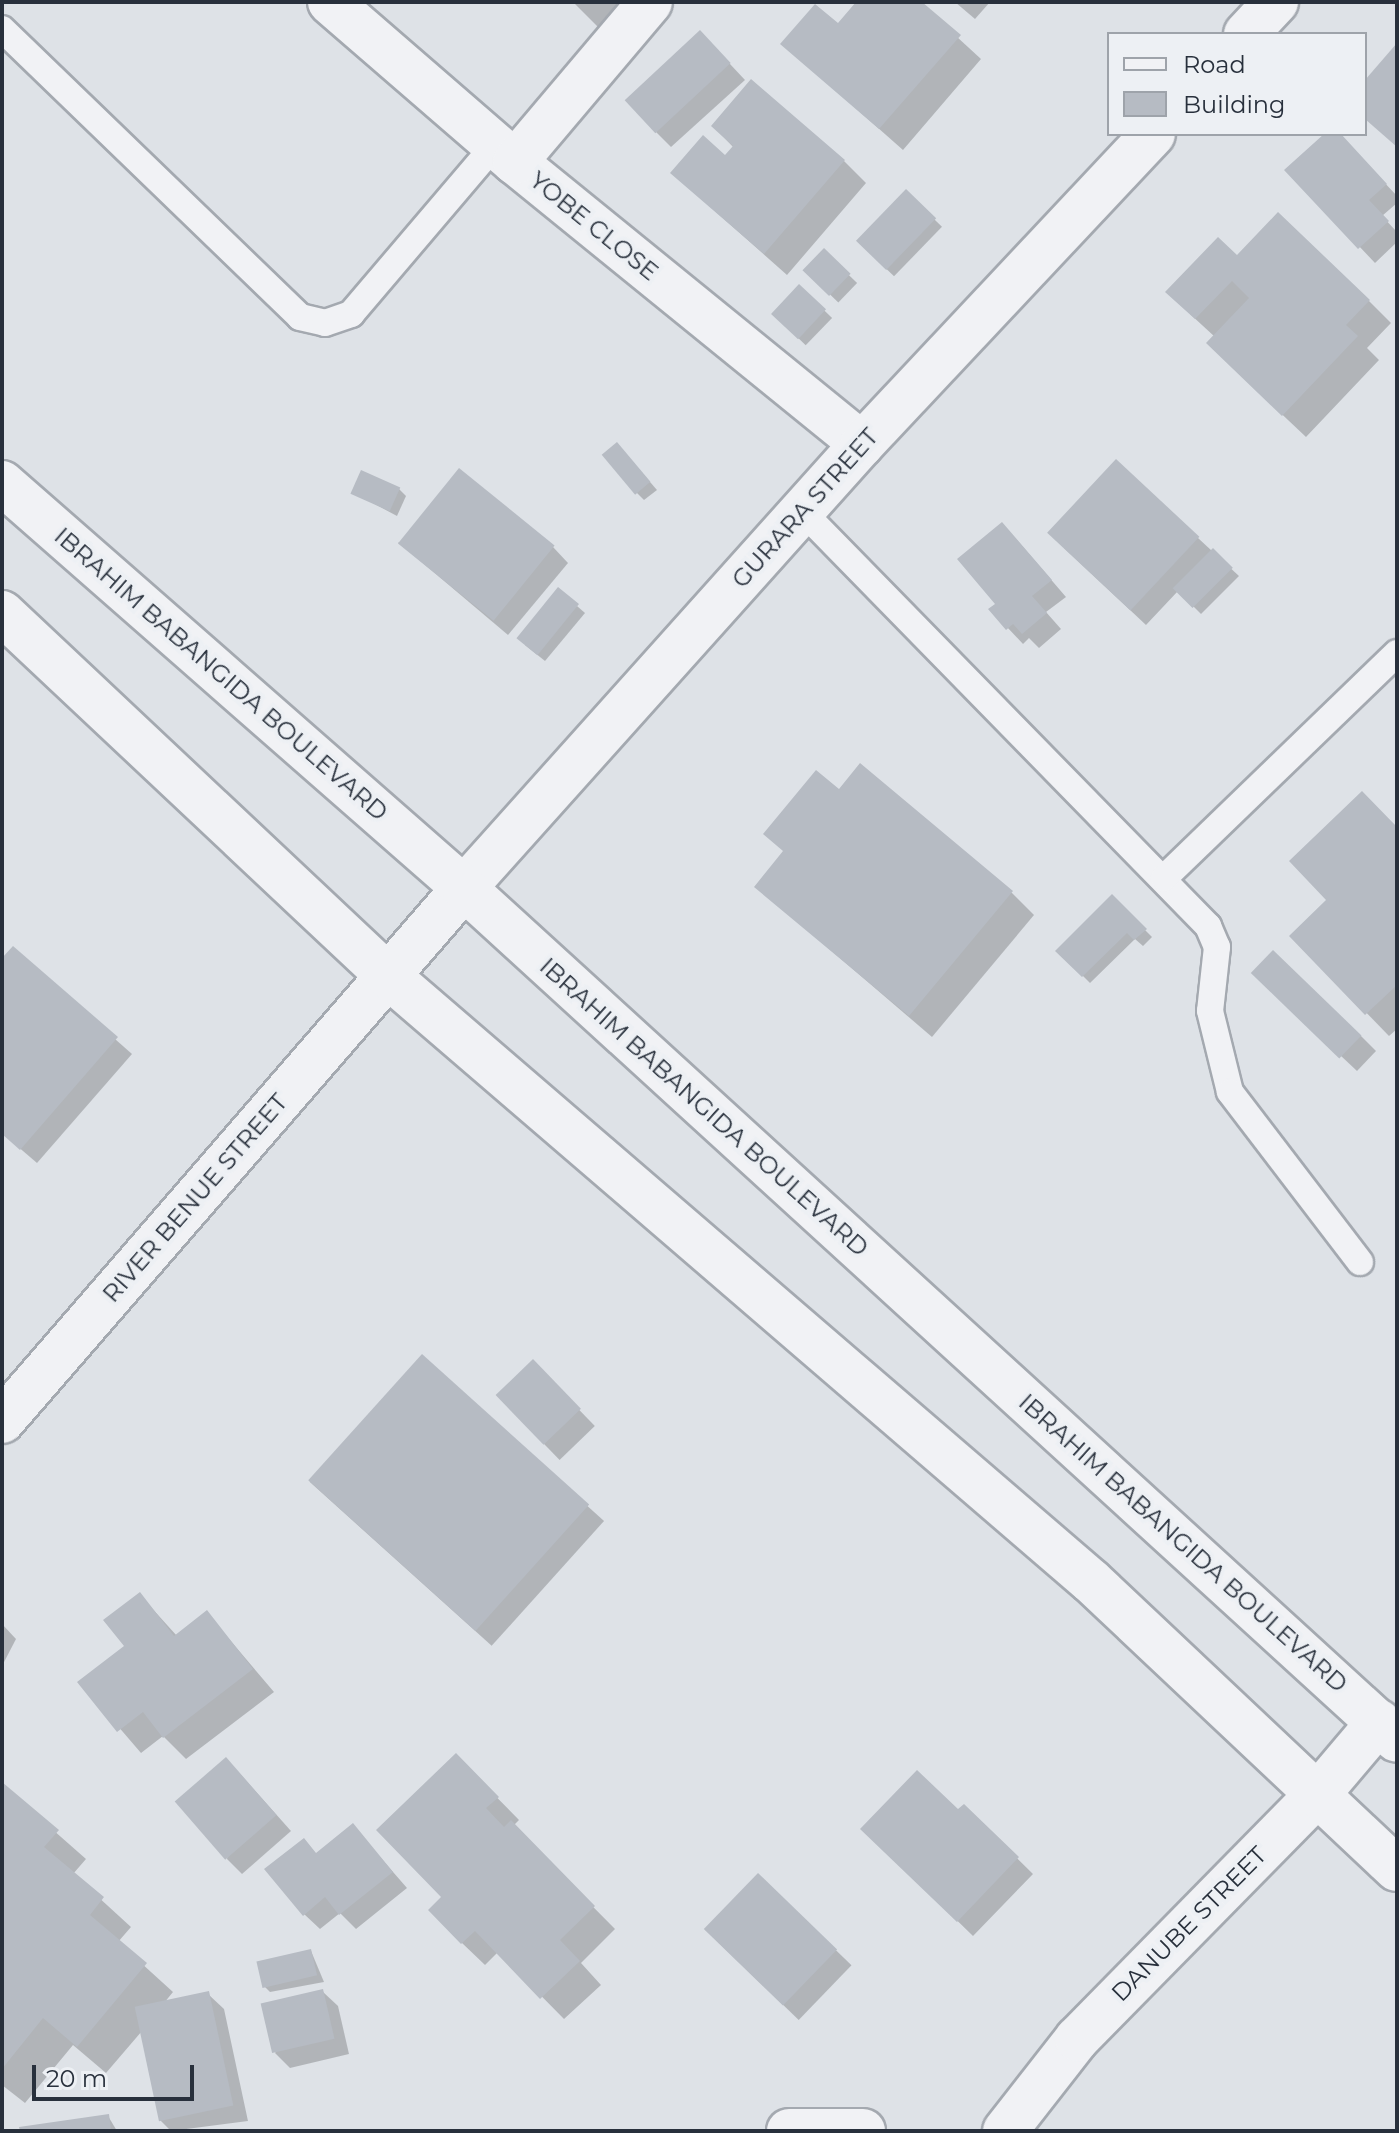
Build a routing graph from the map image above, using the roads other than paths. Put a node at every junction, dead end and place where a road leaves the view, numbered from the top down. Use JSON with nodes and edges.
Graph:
{"nodes":[{"id":1,"x":330,"y":2,"type":"edge"},
{"id":2,"x":650,"y":2,"type":"edge"},
{"id":3,"x":1276,"y":2,"type":"edge"},
{"id":4,"x":2,"y":29,"type":"edge"},
{"id":5,"x":1248,"y":32,"type":"edge"},
{"id":6,"x":1151,"y":136,"type":"edge"},
{"id":7,"x":505,"y":153,"type":"junction"},
{"id":8,"x":862,"y":444,"type":"junction"},
{"id":9,"x":2,"y":483,"type":"edge"},
{"id":10,"x":802,"y":511,"type":"junction"},
{"id":11,"x":2,"y":613,"type":"edge"},
{"id":12,"x":1397,"y":653,"type":"edge"},
{"id":13,"x":1164,"y":878,"type":"junction"},
{"id":14,"x":464,"y":888,"type":"junction"},
{"id":15,"x":388,"y":976,"type":"junction"},
{"id":16,"x":1360,"y":1262,"type":"dead end"},
{"id":17,"x":2,"y":1421,"type":"edge"},
{"id":18,"x":1388,"y":1731,"type":"edge"},
{"id":19,"x":1319,"y":1793,"type":"junction"},
{"id":20,"x":1397,"y":1869,"type":"edge"},
{"id":21,"x":789,"y":2131,"type":"edge"},
{"id":22,"x":863,"y":2131,"type":"edge"},
{"id":23,"x":1005,"y":2131,"type":"edge"}],
"edges":[{"from":1,"to":7,"type":"street","name":"YOBE CLOSE"},
{"from":2,"to":7,"type":"street"},
{"from":3,"to":5,"type":"street"},
{"from":4,"to":7,"type":"lane"},
{"from":6,"to":8,"type":"street","name":"GURARA STREET"},
{"from":7,"to":8,"type":"street","name":"YOBE CLOSE"},
{"from":8,"to":10,"type":"street","name":"GURARA STREET"},
{"from":9,"to":14,"type":"street","name":"IBRAHIM BABANGIDA BOULEVARD"},
{"from":10,"to":13,"type":"lane"},
{"from":10,"to":14,"type":"street","name":"GURARA STREET"},
{"from":11,"to":15,"type":"street"},
{"from":12,"to":13,"type":"lane"},
{"from":13,"to":16,"type":"lane"},
{"from":14,"to":15,"type":"street","name":"GURARA STREET"},
{"from":14,"to":18,"type":"street","name":"IBRAHIM BABANGIDA BOULEVARD"},
{"from":15,"to":17,"type":"street","name":"RIVER BENUE STREET"},
{"from":15,"to":19,"type":"street"},
{"from":18,"to":19,"type":"street","name":"DANUBE STREET"},
{"from":19,"to":20,"type":"street"},
{"from":19,"to":23,"type":"street","name":"DANUBE STREET"},
{"from":21,"to":22,"type":"street"}]}
